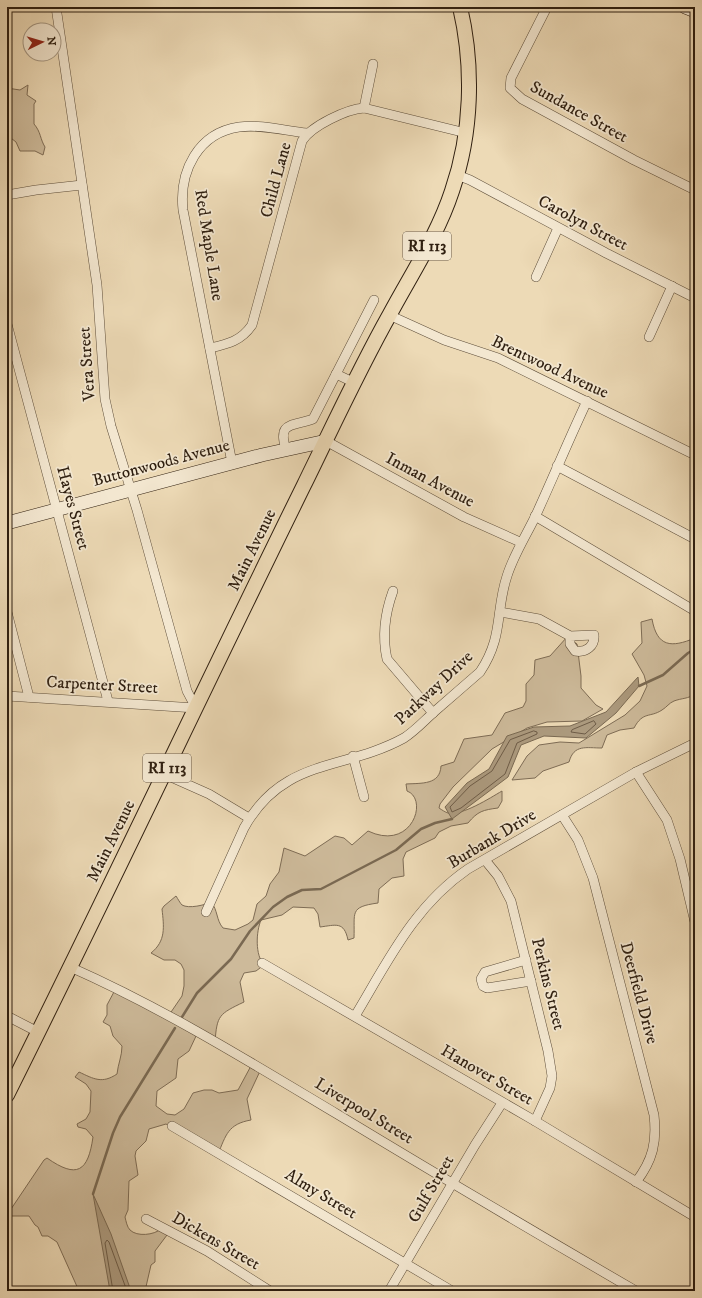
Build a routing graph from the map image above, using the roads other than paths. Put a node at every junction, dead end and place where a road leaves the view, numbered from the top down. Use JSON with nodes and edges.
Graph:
{"nodes":[{"id":1,"x":56,"y":7,"type":"edge"},
{"id":2,"x":460,"y":7,"type":"edge"},
{"id":3,"x":547,"y":7,"type":"edge"},
{"id":4,"x":686,"y":7,"type":"edge"},
{"id":5,"x":695,"y":12,"type":"edge"},
{"id":6,"x":373,"y":64,"type":"dead end"},
{"id":7,"x":364,"y":108,"type":"junction"},
{"id":8,"x":307,"y":133,"type":"junction"},
{"id":9,"x":466,"y":133,"type":"junction"},
{"id":10,"x":457,"y":176,"type":"junction"},
{"id":11,"x":82,"y":185,"type":"junction"},
{"id":12,"x":695,"y":190,"type":"edge"},
{"id":13,"x":7,"y":195,"type":"edge"},
{"id":14,"x":558,"y":228,"type":"junction"},
{"id":15,"x":536,"y":277,"type":"dead end"},
{"id":16,"x":672,"y":286,"type":"junction"},
{"id":17,"x":695,"y":298,"type":"edge"},
{"id":18,"x":374,"y":300,"type":"dead end"},
{"id":19,"x":389,"y":315,"type":"junction"},
{"id":20,"x":7,"y":324,"type":"edge"},
{"id":21,"x":649,"y":337,"type":"dead end"},
{"id":22,"x":210,"y":348,"type":"junction"},
{"id":23,"x":336,"y":374,"type":"junction"},
{"id":24,"x":355,"y":382,"type":"junction"},
{"id":25,"x":587,"y":401,"type":"junction"},
{"id":26,"x":326,"y":442,"type":"junction"},
{"id":27,"x":286,"y":450,"type":"junction"},
{"id":28,"x":695,"y":455,"type":"edge"},
{"id":29,"x":232,"y":463,"type":"junction"},
{"id":30,"x":557,"y":466,"type":"junction"},
{"id":31,"x":131,"y":489,"type":"junction"},
{"id":32,"x":57,"y":510,"type":"junction"},
{"id":33,"x":535,"y":516,"type":"junction"},
{"id":34,"x":7,"y":523,"type":"edge"},
{"id":35,"x":695,"y":540,"type":"edge"},
{"id":36,"x":520,"y":542,"type":"junction"},
{"id":37,"x":393,"y":591,"type":"dead end"},
{"id":38,"x":695,"y":611,"type":"edge"},
{"id":39,"x":7,"y":612,"type":"edge"},
{"id":40,"x":500,"y":612,"type":"junction"},
{"id":41,"x":570,"y":636,"type":"dead end"},
{"id":42,"x":7,"y":696,"type":"edge"},
{"id":43,"x":29,"y":697,"type":"junction"},
{"id":44,"x":108,"y":701,"type":"junction"},
{"id":45,"x":196,"y":708,"type":"junction"},
{"id":46,"x":433,"y":713,"type":"junction"},
{"id":47,"x":695,"y":743,"type":"edge"},
{"id":48,"x":353,"y":756,"type":"junction"},
{"id":49,"x":636,"y":772,"type":"junction"},
{"id":50,"x":164,"y":774,"type":"junction"},
{"id":51,"x":364,"y":797,"type":"dead end"},
{"id":52,"x":562,"y":815,"type":"junction"},
{"id":53,"x":250,"y":818,"type":"junction"},
{"id":54,"x":485,"y":860,"type":"junction"},
{"id":55,"x":206,"y":912,"type":"dead end"},
{"id":56,"x":695,"y":922,"type":"edge"},
{"id":57,"x":526,"y":960,"type":"junction"},
{"id":58,"x":262,"y":963,"type":"dead end"},
{"id":59,"x":70,"y":967,"type":"junction"},
{"id":60,"x":530,"y":980,"type":"junction"},
{"id":61,"x":7,"y":1016,"type":"edge"},
{"id":62,"x":354,"y":1016,"type":"junction"},
{"id":63,"x":38,"y":1032,"type":"junction"},
{"id":64,"x":7,"y":1095,"type":"edge"},
{"id":65,"x":502,"y":1103,"type":"junction"},
{"id":66,"x":535,"y":1121,"type":"junction"},
{"id":67,"x":172,"y":1126,"type":"dead end"},
{"id":68,"x":636,"y":1182,"type":"junction"},
{"id":69,"x":452,"y":1184,"type":"junction"},
{"id":70,"x":695,"y":1217,"type":"edge"},
{"id":71,"x":146,"y":1219,"type":"dead end"},
{"id":72,"x":406,"y":1263,"type":"junction"},
{"id":73,"x":270,"y":1291,"type":"edge"},
{"id":74,"x":389,"y":1291,"type":"edge"},
{"id":75,"x":452,"y":1291,"type":"edge"},
{"id":76,"x":636,"y":1291,"type":"edge"}],
"edges":[{"from":1,"to":11,"type":"street","name":"Vera Street"},
{"from":2,"to":9,"type":"main road","name":"Main Avenue","number":"RI 113"},
{"from":3,"to":12,"type":"street","name":"Sundance Street"},
{"from":4,"to":5,"type":"street"},
{"from":6,"to":7,"type":"street"},
{"from":7,"to":8,"type":"street","name":"Child Lane"},
{"from":7,"to":9,"type":"street","name":"Child Lane"},
{"from":8,"to":22,"type":"street","name":"Child Lane"},
{"from":8,"to":22,"type":"street","name":"Red Maple Lane"},
{"from":9,"to":10,"type":"main road","name":"Main Avenue","number":"RI 113"},
{"from":10,"to":14,"type":"street","name":"Carolyn Street"},
{"from":10,"to":19,"type":"main road","name":"Main Avenue","number":"RI 113"},
{"from":11,"to":13,"type":"street"},
{"from":11,"to":31,"type":"street","name":"Vera Street"},
{"from":14,"to":15,"type":"street"},
{"from":14,"to":16,"type":"street","name":"Carolyn Street"},
{"from":16,"to":17,"type":"street","name":"Carolyn Street"},
{"from":16,"to":21,"type":"street"},
{"from":18,"to":23,"type":"street"},
{"from":19,"to":24,"type":"main road","name":"Main Avenue","number":"RI 113"},
{"from":19,"to":25,"type":"street","name":"Brentwood Avenue"},
{"from":20,"to":32,"type":"street","name":"Hayes Street"},
{"from":22,"to":29,"type":"street","name":"Red Maple Lane"},
{"from":23,"to":24,"type":"street"},
{"from":23,"to":27,"type":"street"},
{"from":24,"to":26,"type":"main road","name":"Main Avenue","number":"RI 113"},
{"from":25,"to":28,"type":"street","name":"Brentwood Avenue"},
{"from":25,"to":30,"type":"street","name":"Parkway Drive"},
{"from":26,"to":27,"type":"street","name":"Buttonwoods Avenue"},
{"from":26,"to":36,"type":"street","name":"Inman Avenue"},
{"from":26,"to":45,"type":"main road","name":"Main Avenue","number":"RI 113"},
{"from":27,"to":29,"type":"street","name":"Buttonwoods Avenue"},
{"from":29,"to":31,"type":"street","name":"Buttonwoods Avenue"},
{"from":30,"to":33,"type":"street","name":"Parkway Drive"},
{"from":30,"to":35,"type":"street"},
{"from":31,"to":32,"type":"street","name":"Buttonwoods Avenue"},
{"from":31,"to":45,"type":"street","name":"Vera Street"},
{"from":32,"to":34,"type":"street","name":"Buttonwoods Avenue"},
{"from":32,"to":44,"type":"street","name":"Hayes Street"},
{"from":33,"to":36,"type":"street","name":"Parkway Drive"},
{"from":33,"to":38,"type":"street"},
{"from":36,"to":40,"type":"street","name":"Parkway Drive"},
{"from":37,"to":46,"type":"street"},
{"from":39,"to":43,"type":"street"},
{"from":40,"to":41,"type":"street"},
{"from":40,"to":46,"type":"street","name":"Parkway Drive"},
{"from":42,"to":43,"type":"street","name":"Carpenter Street"},
{"from":43,"to":44,"type":"street","name":"Carpenter Street"},
{"from":44,"to":45,"type":"street","name":"Carpenter Street"},
{"from":45,"to":50,"type":"main road","name":"Main Avenue","number":"RI 113"},
{"from":46,"to":48,"type":"street","name":"Parkway Drive"},
{"from":47,"to":49,"type":"street","name":"Burbank Drive"},
{"from":48,"to":51,"type":"street"},
{"from":48,"to":53,"type":"street","name":"Parkway Drive"},
{"from":49,"to":52,"type":"street","name":"Burbank Drive"},
{"from":49,"to":56,"type":"street"},
{"from":50,"to":53,"type":"street"},
{"from":50,"to":59,"type":"main road","name":"Main Avenue","number":"RI 113"},
{"from":52,"to":54,"type":"street","name":"Burbank Drive"},
{"from":52,"to":68,"type":"street","name":"Deerfield Drive"},
{"from":53,"to":55,"type":"street","name":"Parkway Drive"},
{"from":54,"to":57,"type":"street","name":"Perkins Street"},
{"from":54,"to":62,"type":"street","name":"Burbank Drive"},
{"from":57,"to":60,"type":"street","name":"Perkins Street"},
{"from":57,"to":60,"type":"street"},
{"from":58,"to":62,"type":"street","name":"Hanover Street"},
{"from":59,"to":63,"type":"main road","name":"Main Avenue","number":"RI 113"},
{"from":59,"to":69,"type":"street","name":"Liverpool Street"},
{"from":60,"to":66,"type":"street","name":"Perkins Street"},
{"from":61,"to":63,"type":"street"},
{"from":62,"to":65,"type":"street","name":"Hanover Street"},
{"from":63,"to":64,"type":"main road","name":"Main Avenue","number":"RI 113"},
{"from":65,"to":66,"type":"street","name":"Hanover Street"},
{"from":65,"to":69,"type":"street","name":"Gulf Street"},
{"from":66,"to":68,"type":"street","name":"Hanover Street"},
{"from":67,"to":72,"type":"street","name":"Almy Street"},
{"from":68,"to":70,"type":"street","name":"Hanover Street"},
{"from":69,"to":72,"type":"street","name":"Gulf Street"},
{"from":69,"to":76,"type":"street","name":"Liverpool Street"},
{"from":71,"to":73,"type":"street","name":"Dickens Street"},
{"from":72,"to":74,"type":"street","name":"Gulf Street"},
{"from":72,"to":75,"type":"street","name":"Almy Street"}]}
